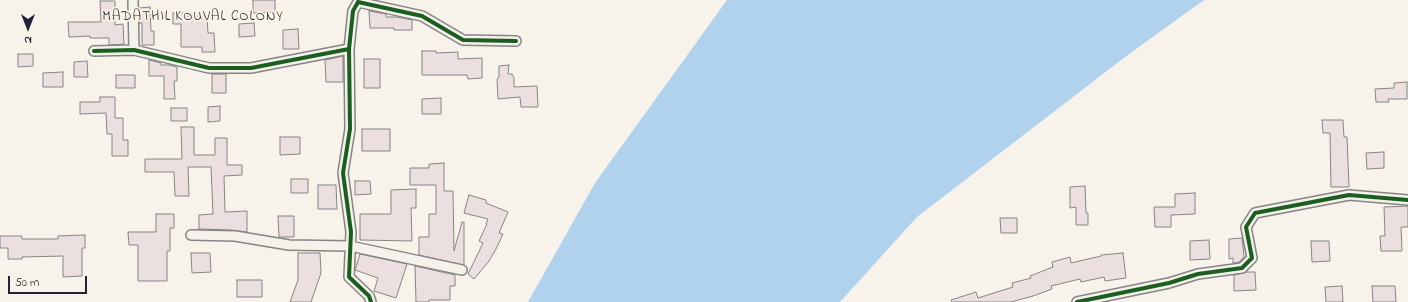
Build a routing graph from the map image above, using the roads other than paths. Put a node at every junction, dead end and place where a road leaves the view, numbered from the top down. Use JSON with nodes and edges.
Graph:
{"nodes":[{"id":1,"x":133,"y":0,"type":"edge"},
{"id":2,"x":358,"y":1,"type":"edge"},
{"id":3,"x":516,"y":41,"type":"dead end"},
{"id":4,"x":134,"y":50,"type":"junction"},
{"id":5,"x":349,"y":50,"type":"junction"},
{"id":6,"x":94,"y":51,"type":"dead end"},
{"id":7,"x":1408,"y":200,"type":"edge"},
{"id":8,"x":191,"y":235,"type":"dead end"},
{"id":9,"x":350,"y":246,"type":"junction"},
{"id":10,"x":462,"y":270,"type":"dead end"},
{"id":11,"x":371,"y":302,"type":"edge"},
{"id":12,"x":1077,"y":302,"type":"edge"}],
"edges":[{"from":1,"to":4,"type":"street"},
{"from":2,"to":3,"type":"street"},
{"from":2,"to":5,"type":"street"},
{"from":4,"to":5,"type":"street"},
{"from":4,"to":6,"type":"street"},
{"from":5,"to":9,"type":"street"},
{"from":7,"to":12,"type":"street"},
{"from":8,"to":9,"type":"street"},
{"from":9,"to":10,"type":"street"},
{"from":9,"to":11,"type":"street"}]}
